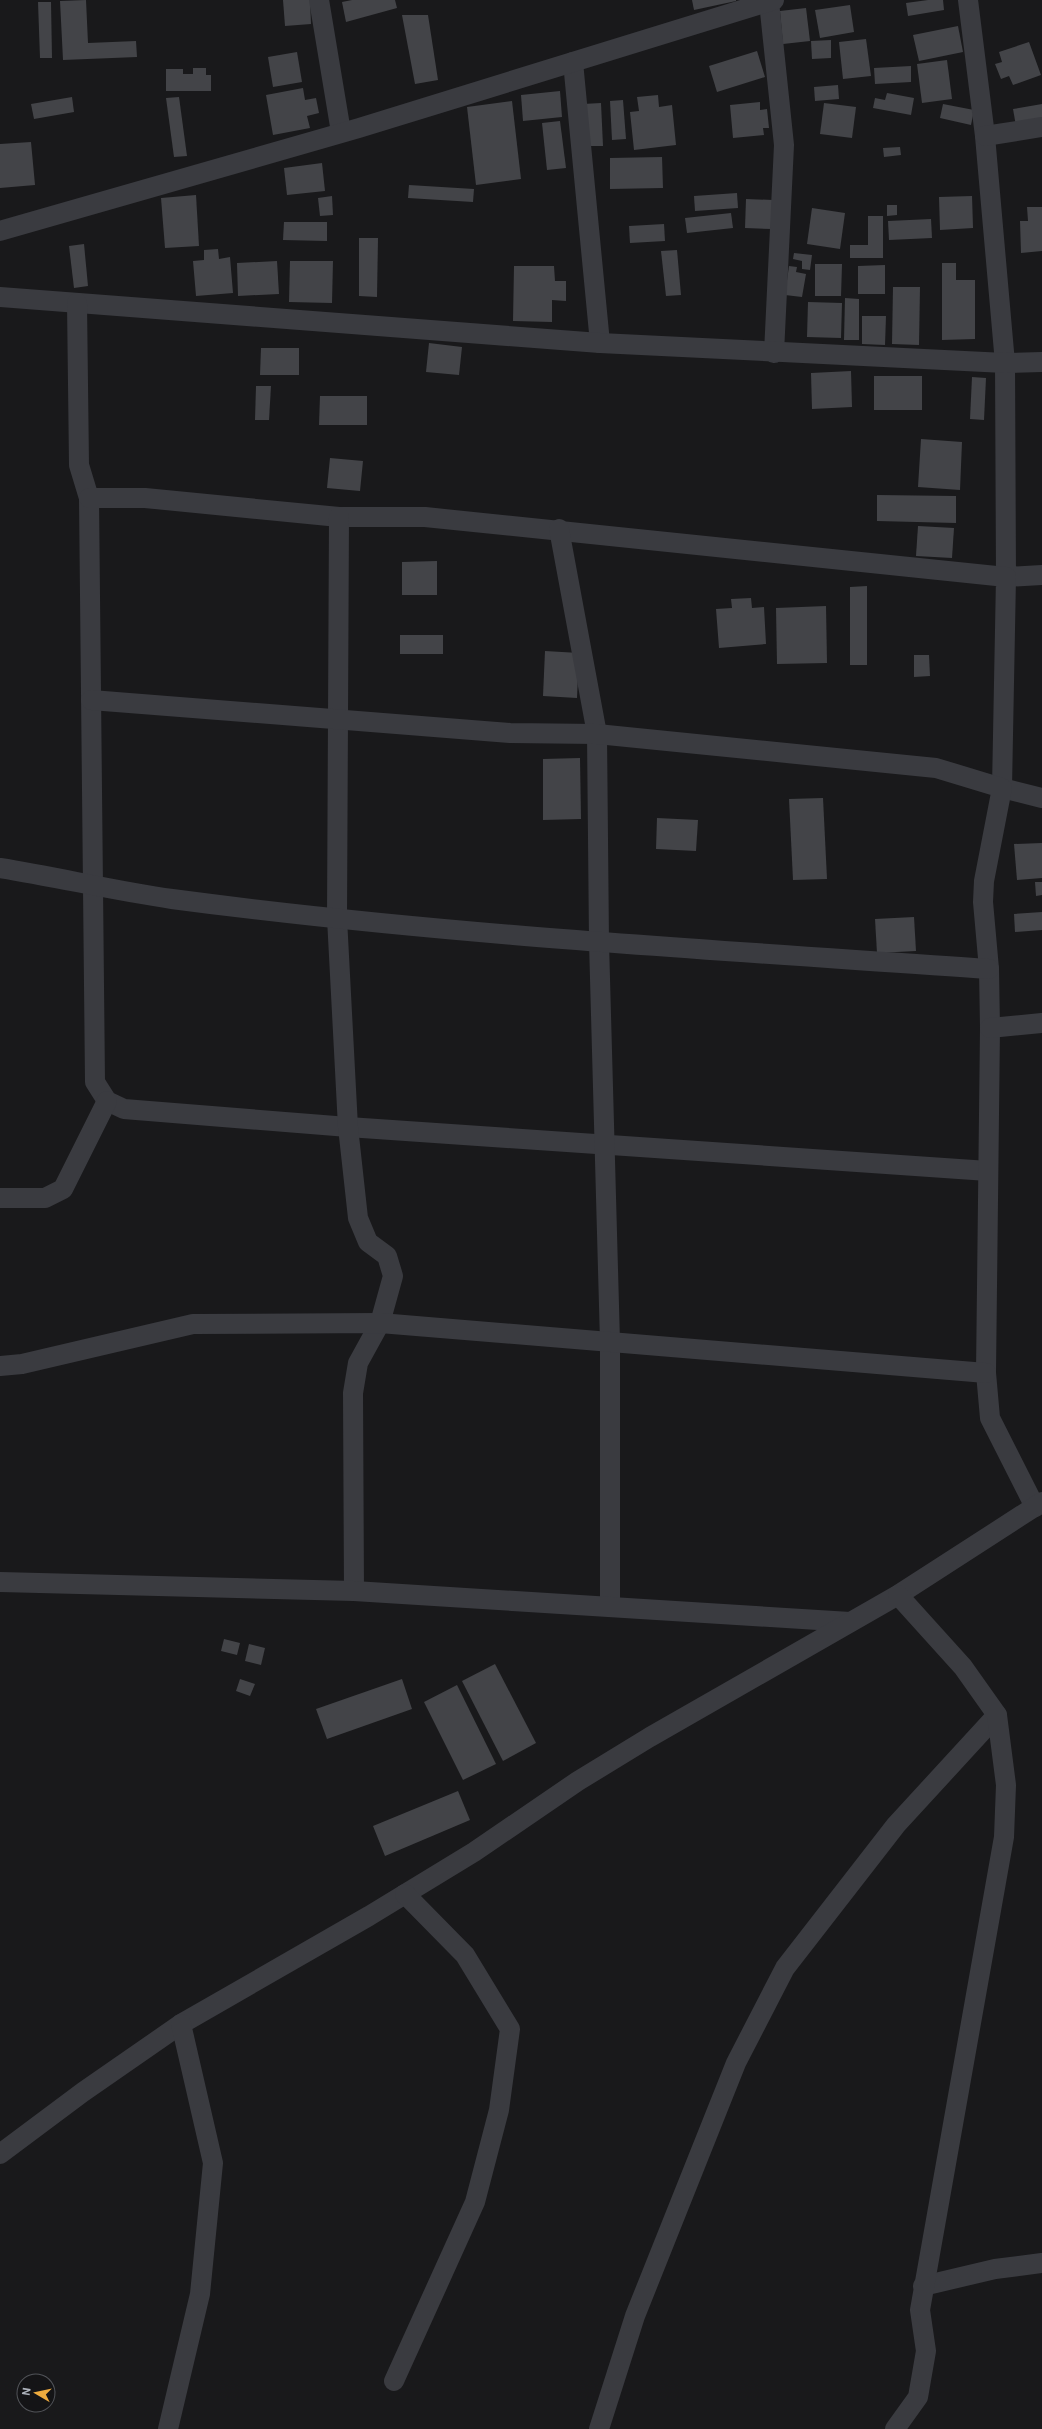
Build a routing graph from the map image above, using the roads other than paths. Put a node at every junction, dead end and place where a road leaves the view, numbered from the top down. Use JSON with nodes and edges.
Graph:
{"nodes":[{"id":1,"x":319,"y":0,"type":"edge"},
{"id":2,"x":968,"y":0,"type":"edge"},
{"id":3,"x":772,"y":1,"type":"edge"},
{"id":4,"x":573,"y":62,"type":"junction"},
{"id":5,"x":1042,"y":127,"type":"edge"},
{"id":6,"x":341,"y":132,"type":"junction"},
{"id":7,"x":985,"y":136,"type":"junction"},
{"id":8,"x":0,"y":231,"type":"edge"},
{"id":9,"x":0,"y":297,"type":"edge"},
{"id":10,"x":77,"y":303,"type":"junction"},
{"id":11,"x":600,"y":343,"type":"junction"},
{"id":12,"x":774,"y":353,"type":"junction"},
{"id":13,"x":1042,"y":362,"type":"edge"},
{"id":14,"x":1005,"y":363,"type":"junction"},
{"id":15,"x":89,"y":498,"type":"junction"},
{"id":16,"x":339,"y":517,"type":"junction"},
{"id":17,"x":559,"y":529,"type":"junction"},
{"id":18,"x":1042,"y":575,"type":"edge"},
{"id":19,"x":1006,"y":577,"type":"junction"},
{"id":20,"x":91,"y":700,"type":"junction"},
{"id":21,"x":339,"y":720,"type":"junction"},
{"id":22,"x":598,"y":734,"type":"junction"},
{"id":23,"x":1002,"y":788,"type":"junction"},
{"id":24,"x":1042,"y":798,"type":"edge"},
{"id":25,"x":0,"y":868,"type":"edge"},
{"id":26,"x":94,"y":884,"type":"junction"},
{"id":27,"x":338,"y":918,"type":"junction"},
{"id":28,"x":599,"y":942,"type":"junction"},
{"id":29,"x":989,"y":969,"type":"junction"},
{"id":30,"x":1042,"y":1023,"type":"edge"},
{"id":31,"x":990,"y":1028,"type":"junction"},
{"id":32,"x":107,"y":1101,"type":"junction"},
{"id":33,"x":348,"y":1127,"type":"junction"},
{"id":34,"x":605,"y":1145,"type":"junction"},
{"id":35,"x":988,"y":1171,"type":"junction"},
{"id":36,"x":0,"y":1198,"type":"edge"},
{"id":37,"x":380,"y":1323,"type":"junction"},
{"id":38,"x":610,"y":1342,"type":"junction"},
{"id":39,"x":0,"y":1366,"type":"edge"},
{"id":40,"x":986,"y":1373,"type":"junction"},
{"id":41,"x":1038,"y":1505,"type":"edge"},
{"id":42,"x":0,"y":1582,"type":"edge"},
{"id":43,"x":354,"y":1591,"type":"junction"},
{"id":44,"x":898,"y":1594,"type":"junction"},
{"id":45,"x":610,"y":1607,"type":"junction"},
{"id":46,"x":850,"y":1622,"type":"junction"},
{"id":47,"x":997,"y":1715,"type":"junction"},
{"id":48,"x":405,"y":1894,"type":"junction"},
{"id":49,"x":181,"y":2024,"type":"junction"},
{"id":50,"x":0,"y":2154,"type":"edge"},
{"id":51,"x":1042,"y":2263,"type":"edge"},
{"id":52,"x":923,"y":2286,"type":"junction"},
{"id":53,"x":394,"y":2381,"type":"dead end"},
{"id":54,"x":168,"y":2429,"type":"edge"},
{"id":55,"x":599,"y":2429,"type":"edge"},
{"id":56,"x":895,"y":2429,"type":"edge"}],
"edges":[{"from":1,"to":6,"type":"street"},
{"from":2,"to":7,"type":"street"},
{"from":3,"to":4,"type":"street"},
{"from":3,"to":12,"type":"street"},
{"from":4,"to":6,"type":"street"},
{"from":4,"to":11,"type":"street"},
{"from":5,"to":7,"type":"street"},
{"from":6,"to":8,"type":"street"},
{"from":7,"to":14,"type":"street"},
{"from":9,"to":10,"type":"street"},
{"from":10,"to":11,"type":"street"},
{"from":10,"to":15,"type":"street"},
{"from":11,"to":12,"type":"street"},
{"from":12,"to":14,"type":"street"},
{"from":13,"to":14,"type":"street"},
{"from":14,"to":19,"type":"street"},
{"from":15,"to":16,"type":"street"},
{"from":15,"to":20,"type":"street"},
{"from":16,"to":17,"type":"street"},
{"from":16,"to":21,"type":"street"},
{"from":17,"to":19,"type":"street"},
{"from":17,"to":22,"type":"street"},
{"from":18,"to":19,"type":"street"},
{"from":19,"to":23,"type":"street"},
{"from":20,"to":21,"type":"street"},
{"from":20,"to":26,"type":"street"},
{"from":21,"to":22,"type":"street"},
{"from":21,"to":27,"type":"street"},
{"from":22,"to":23,"type":"street"},
{"from":22,"to":28,"type":"street"},
{"from":23,"to":24,"type":"street"},
{"from":23,"to":29,"type":"street"},
{"from":25,"to":26,"type":"street"},
{"from":26,"to":27,"type":"street"},
{"from":26,"to":32,"type":"street"},
{"from":27,"to":28,"type":"street"},
{"from":27,"to":33,"type":"street"},
{"from":28,"to":29,"type":"street"},
{"from":28,"to":34,"type":"street"},
{"from":29,"to":31,"type":"street"},
{"from":30,"to":31,"type":"street"},
{"from":31,"to":35,"type":"street"},
{"from":32,"to":33,"type":"street"},
{"from":32,"to":36,"type":"street"},
{"from":33,"to":34,"type":"street"},
{"from":33,"to":37,"type":"street"},
{"from":34,"to":35,"type":"street"},
{"from":34,"to":38,"type":"street"},
{"from":35,"to":40,"type":"street"},
{"from":37,"to":38,"type":"street"},
{"from":37,"to":39,"type":"street"},
{"from":37,"to":43,"type":"street"},
{"from":38,"to":40,"type":"street"},
{"from":38,"to":45,"type":"street"},
{"from":40,"to":41,"type":"street"},
{"from":41,"to":44,"type":"street"},
{"from":42,"to":43,"type":"street"},
{"from":43,"to":45,"type":"street"},
{"from":44,"to":46,"type":"street"},
{"from":44,"to":47,"type":"street"},
{"from":45,"to":46,"type":"street"},
{"from":46,"to":48,"type":"street"},
{"from":47,"to":52,"type":"street"},
{"from":47,"to":55,"type":"street"},
{"from":48,"to":49,"type":"street"},
{"from":48,"to":53,"type":"street"},
{"from":49,"to":50,"type":"street"},
{"from":49,"to":54,"type":"street"},
{"from":51,"to":52,"type":"street"},
{"from":52,"to":56,"type":"street"}]}
